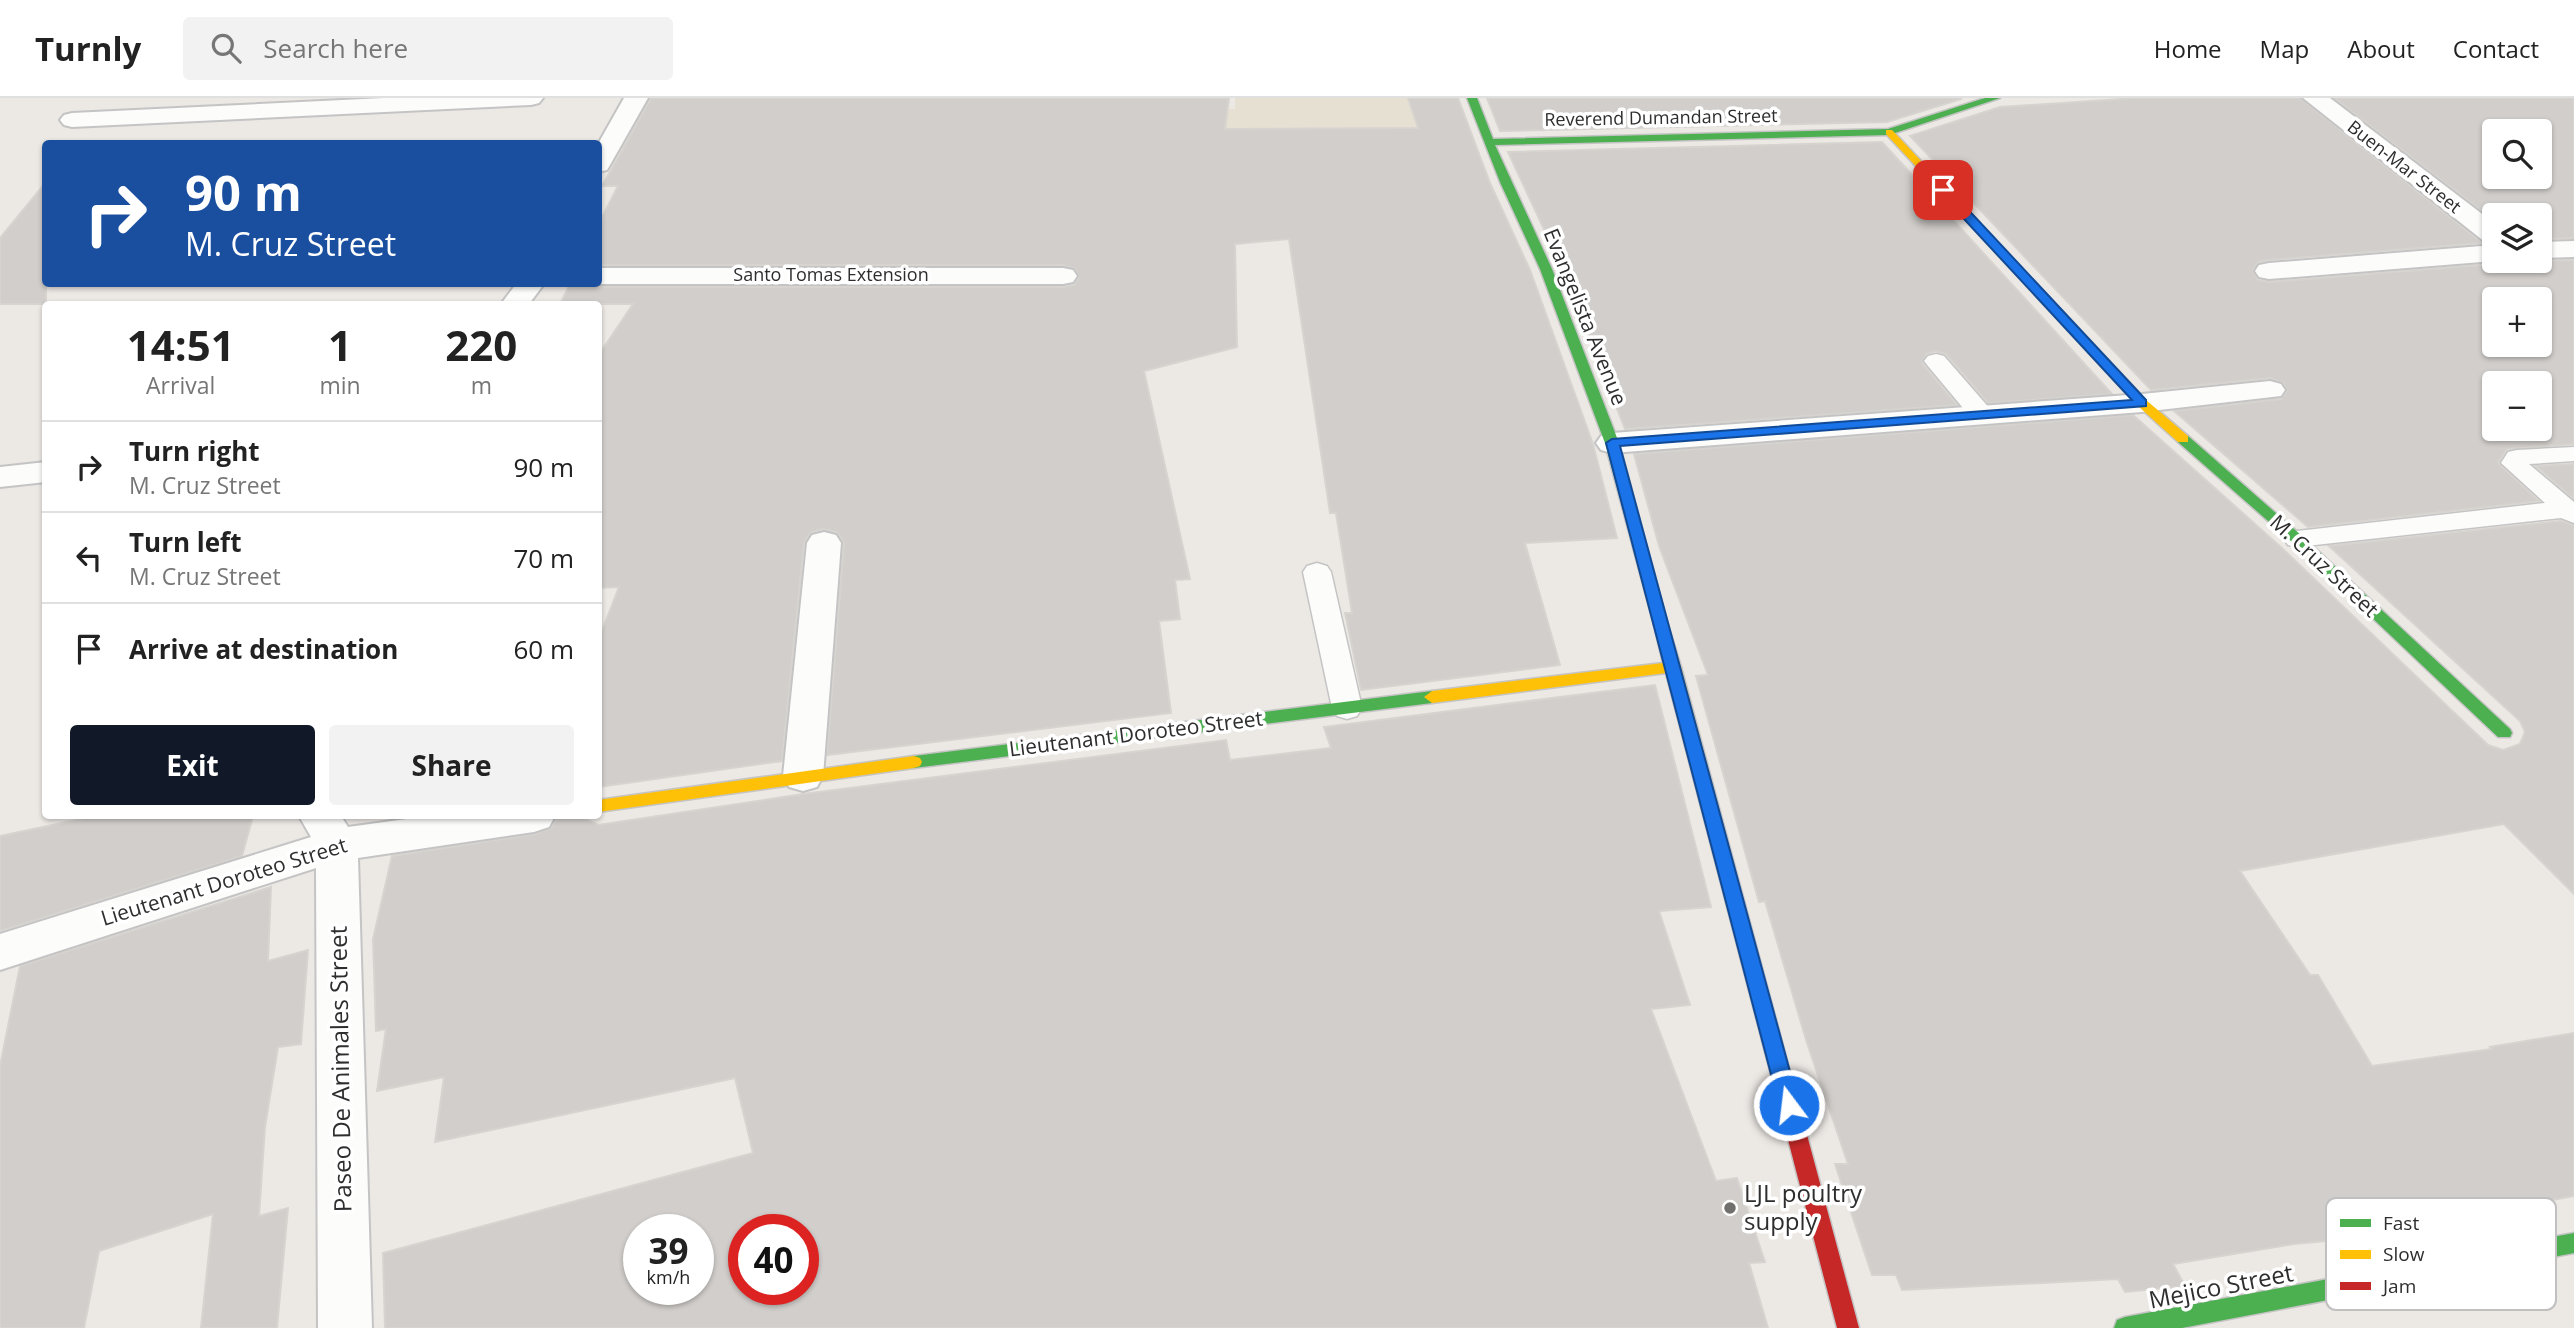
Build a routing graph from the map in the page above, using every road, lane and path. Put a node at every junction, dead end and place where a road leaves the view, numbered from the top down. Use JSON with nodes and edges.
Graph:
{"nodes":[{"id":1,"x":531,"y":98,"type":"edge"},
{"id":2,"x":636,"y":98,"type":"edge"},
{"id":3,"x":1472,"y":98,"type":"edge"},
{"id":4,"x":1995,"y":98,"type":"edge"},
{"id":5,"x":2315,"y":98,"type":"edge"},
{"id":6,"x":72,"y":120,"type":"dead end"},
{"id":7,"x":1889,"y":132,"type":"junction"},
{"id":8,"x":1491,"y":142,"type":"junction"},
{"id":9,"x":602,"y":158,"type":"edge"},
{"id":10,"x":2482,"y":227,"type":"edge"},
{"id":11,"x":2574,"y":249,"type":"edge"},
{"id":12,"x":2552,"y":250,"type":"edge"},
{"id":13,"x":2482,"y":254,"type":"edge"},
{"id":14,"x":2269,"y":271,"type":"dead end"},
{"id":15,"x":602,"y":276,"type":"edge"},
{"id":16,"x":1063,"y":276,"type":"dead end"},
{"id":17,"x":1936,"y":361,"type":"dead end"},
{"id":18,"x":2270,"y":390,"type":"dead end"},
{"id":19,"x":2141,"y":403,"type":"junction"},
{"id":20,"x":1982,"y":415,"type":"junction"},
{"id":21,"x":1612,"y":443,"type":"junction"},
{"id":22,"x":2574,"y":454,"type":"edge"},
{"id":23,"x":42,"y":472,"type":"edge"},
{"id":24,"x":0,"y":477,"type":"edge"},
{"id":25,"x":2570,"y":512,"type":"edge"},
{"id":26,"x":2297,"y":539,"type":"junction"},
{"id":27,"x":824,"y":542,"type":"dead end"},
{"id":28,"x":1317,"y":572,"type":"dead end"},
{"id":29,"x":1673,"y":667,"type":"junction"},
{"id":30,"x":1347,"y":708,"type":"junction"},
{"id":31,"x":2504,"y":733,"type":"dead end"},
{"id":32,"x":803,"y":776,"type":"junction"},
{"id":33,"x":602,"y":805,"type":"edge"},
{"id":34,"x":490,"y":819,"type":"edge"},
{"id":35,"x":328,"y":830,"type":"edge"},
{"id":36,"x":0,"y":952,"type":"edge"},
{"id":37,"x":2574,"y":1243,"type":"edge"},
{"id":38,"x":2556,"y":1246,"type":"edge"},
{"id":39,"x":2326,"y":1290,"type":"edge"},
{"id":40,"x":345,"y":1328,"type":"edge"},
{"id":41,"x":1848,"y":1328,"type":"edge"},
{"id":42,"x":2124,"y":1328,"type":"edge"}],
"edges":[{"from":1,"to":6,"type":"street"},
{"from":2,"to":9,"type":"street"},
{"from":3,"to":8,"type":"street","name":"Evangelista Avenue"},
{"from":4,"to":7,"type":"street","name":"Reverend Dumandan Street"},
{"from":5,"to":10,"type":"street","name":"Buen-Mar Street"},
{"from":7,"to":8,"type":"street","name":"Reverend Dumandan Street"},
{"from":7,"to":19,"type":"street","name":"M. Cruz Street"},
{"from":8,"to":21,"type":"street","name":"Evangelista Avenue"},
{"from":11,"to":12,"type":"street"},
{"from":13,"to":14,"type":"street"},
{"from":15,"to":16,"type":"street","name":"Santo Tomas Extension"},
{"from":17,"to":20,"type":"lane"},
{"from":18,"to":19,"type":"street"},
{"from":19,"to":20,"type":"street"},
{"from":19,"to":26,"type":"street","name":"M. Cruz Street"},
{"from":20,"to":21,"type":"street"},
{"from":21,"to":29,"type":"street","name":"Evangelista Avenue"},
{"from":22,"to":25,"type":"lane"},
{"from":23,"to":24,"type":"street"},
{"from":25,"to":26,"type":"lane"},
{"from":26,"to":31,"type":"street","name":"M. Cruz Street"},
{"from":27,"to":32,"type":"street"},
{"from":28,"to":30,"type":"lane"},
{"from":29,"to":30,"type":"street","name":"Lieutenant Doroteo Street"},
{"from":29,"to":41,"type":"street","name":"Evangelista Avenue"},
{"from":30,"to":32,"type":"street","name":"Lieutenant Doroteo Street"},
{"from":32,"to":33,"type":"street","name":"Lieutenant Doroteo Street"},
{"from":34,"to":35,"type":"street","name":"Lieutenant Doroteo Street"},
{"from":35,"to":36,"type":"street","name":"Lieutenant Doroteo Street"},
{"from":35,"to":40,"type":"street","name":"Paseo De Animales Street"},
{"from":37,"to":38,"type":"street","name":"Mejico Street"},
{"from":39,"to":42,"type":"street","name":"Mejico Street"}]}
